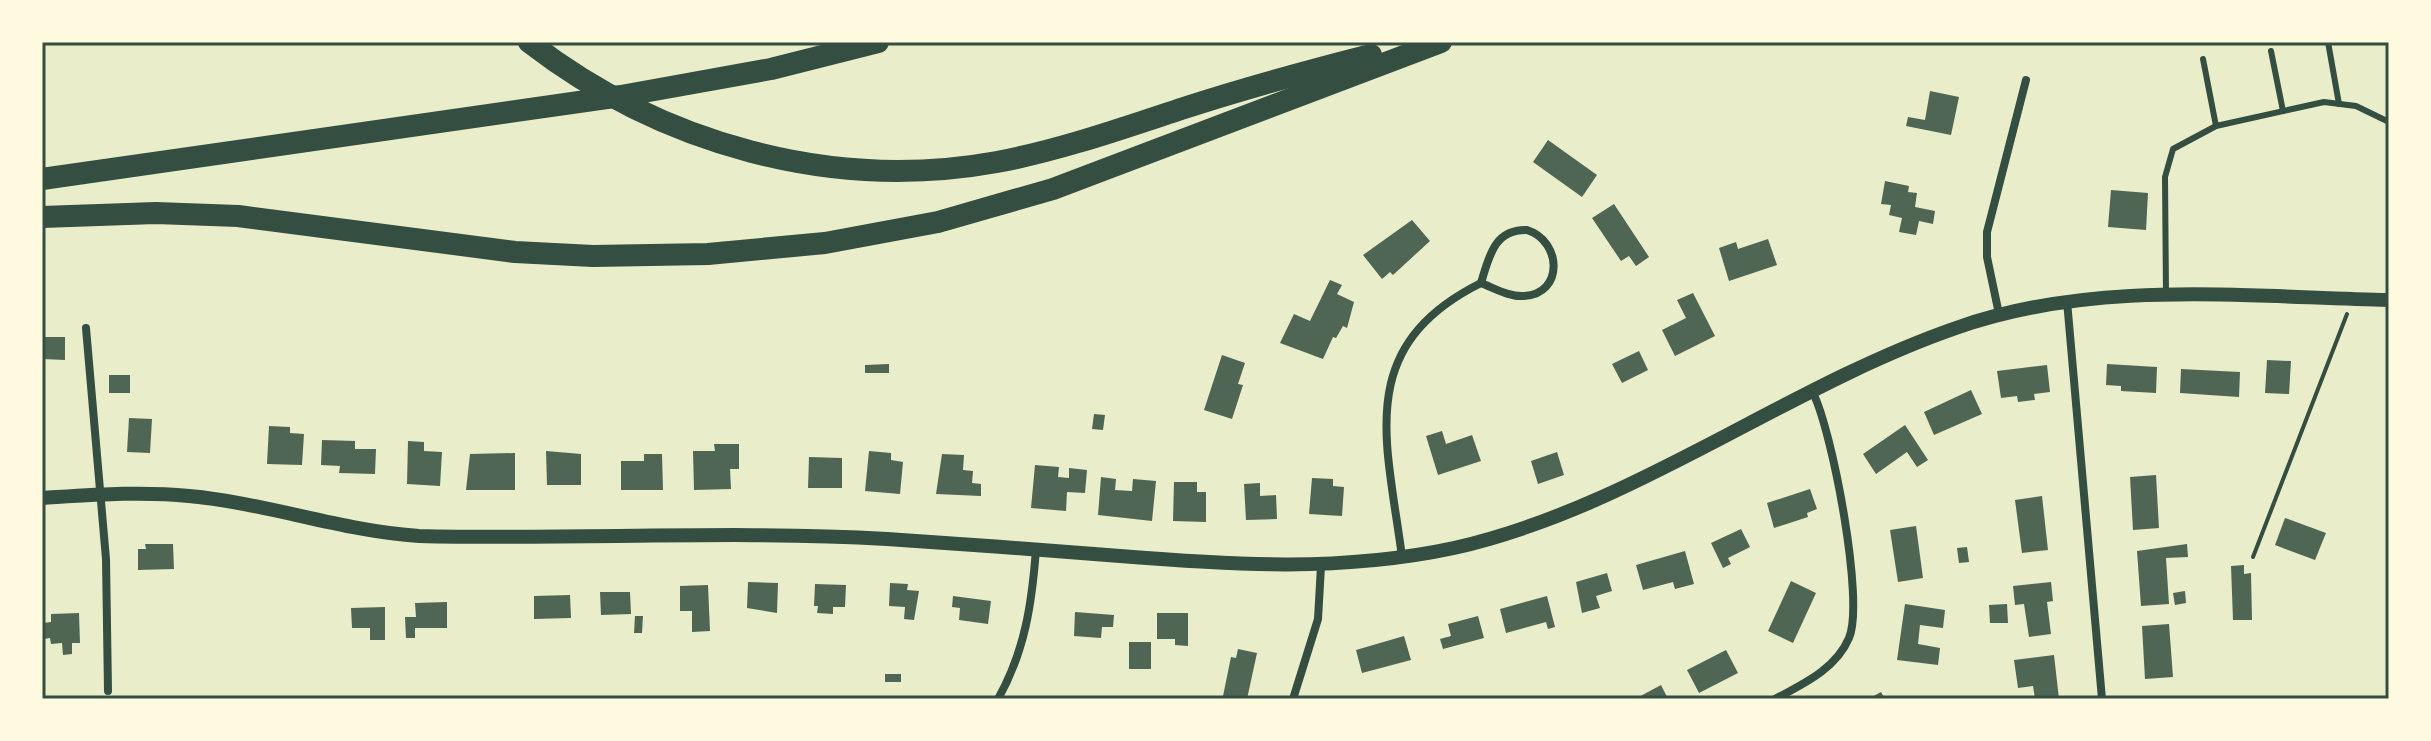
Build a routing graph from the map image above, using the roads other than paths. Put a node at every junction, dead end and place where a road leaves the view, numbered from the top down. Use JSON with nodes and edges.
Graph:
{"nodes":[{"id":1,"x":878,"y":42,"type":"edge"},
{"id":2,"x":1423,"y":42,"type":"edge"},
{"id":3,"x":1441,"y":42,"type":"edge"},
{"id":4,"x":2328,"y":42,"type":"edge"},
{"id":5,"x":537,"y":48,"type":"edge"},
{"id":6,"x":2271,"y":51,"type":"dead end"},
{"id":7,"x":2203,"y":59,"type":"dead end"},
{"id":8,"x":2026,"y":80,"type":"dead end"},
{"id":9,"x":2339,"y":104,"type":"junction"},
{"id":10,"x":2283,"y":111,"type":"junction"},
{"id":11,"x":2389,"y":122,"type":"edge"},
{"id":12,"x":2216,"y":126,"type":"junction"},
{"id":13,"x":42,"y":179,"type":"edge"},
{"id":14,"x":42,"y":217,"type":"edge"},
{"id":15,"x":1481,"y":283,"type":"junction"},
{"id":16,"x":2166,"y":296,"type":"junction"},
{"id":17,"x":2067,"y":300,"type":"junction"},
{"id":18,"x":2389,"y":300,"type":"edge"},
{"id":19,"x":1999,"y":314,"type":"junction"},
{"id":20,"x":86,"y":328,"type":"dead end"},
{"id":21,"x":1813,"y":393,"type":"junction"},
{"id":22,"x":101,"y":494,"type":"junction"},
{"id":23,"x":42,"y":498,"type":"edge"},
{"id":24,"x":1036,"y":549,"type":"junction"},
{"id":25,"x":1402,"y":557,"type":"junction"},
{"id":26,"x":1321,"y":566,"type":"junction"},
{"id":27,"x":108,"y":691,"type":"dead end"},
{"id":28,"x":998,"y":699,"type":"edge"},
{"id":29,"x":1293,"y":699,"type":"edge"},
{"id":30,"x":1775,"y":699,"type":"edge"},
{"id":31,"x":2102,"y":699,"type":"edge"}],
"edges":[{"from":1,"to":13,"type":"highway"},
{"from":2,"to":5,"type":"highway"},
{"from":3,"to":14,"type":"highway"},
{"from":4,"to":9,"type":"lane"},
{"from":6,"to":10,"type":"lane"},
{"from":7,"to":12,"type":"lane"},
{"from":8,"to":19,"type":"street"},
{"from":9,"to":10,"type":"lane"},
{"from":9,"to":11,"type":"lane"},
{"from":10,"to":12,"type":"lane"},
{"from":12,"to":16,"type":"lane"},
{"from":15,"to":15,"type":"street"},
{"from":15,"to":25,"type":"street"},
{"from":16,"to":17,"type":"street"},
{"from":16,"to":18,"type":"street"},
{"from":17,"to":19,"type":"street"},
{"from":17,"to":31,"type":"street"},
{"from":19,"to":21,"type":"street"},
{"from":20,"to":22,"type":"street"},
{"from":21,"to":25,"type":"street"},
{"from":21,"to":30,"type":"street"},
{"from":22,"to":23,"type":"street"},
{"from":22,"to":24,"type":"street"},
{"from":22,"to":27,"type":"street"},
{"from":24,"to":26,"type":"street"},
{"from":24,"to":28,"type":"street"},
{"from":25,"to":26,"type":"street"},
{"from":26,"to":29,"type":"street"}]}
